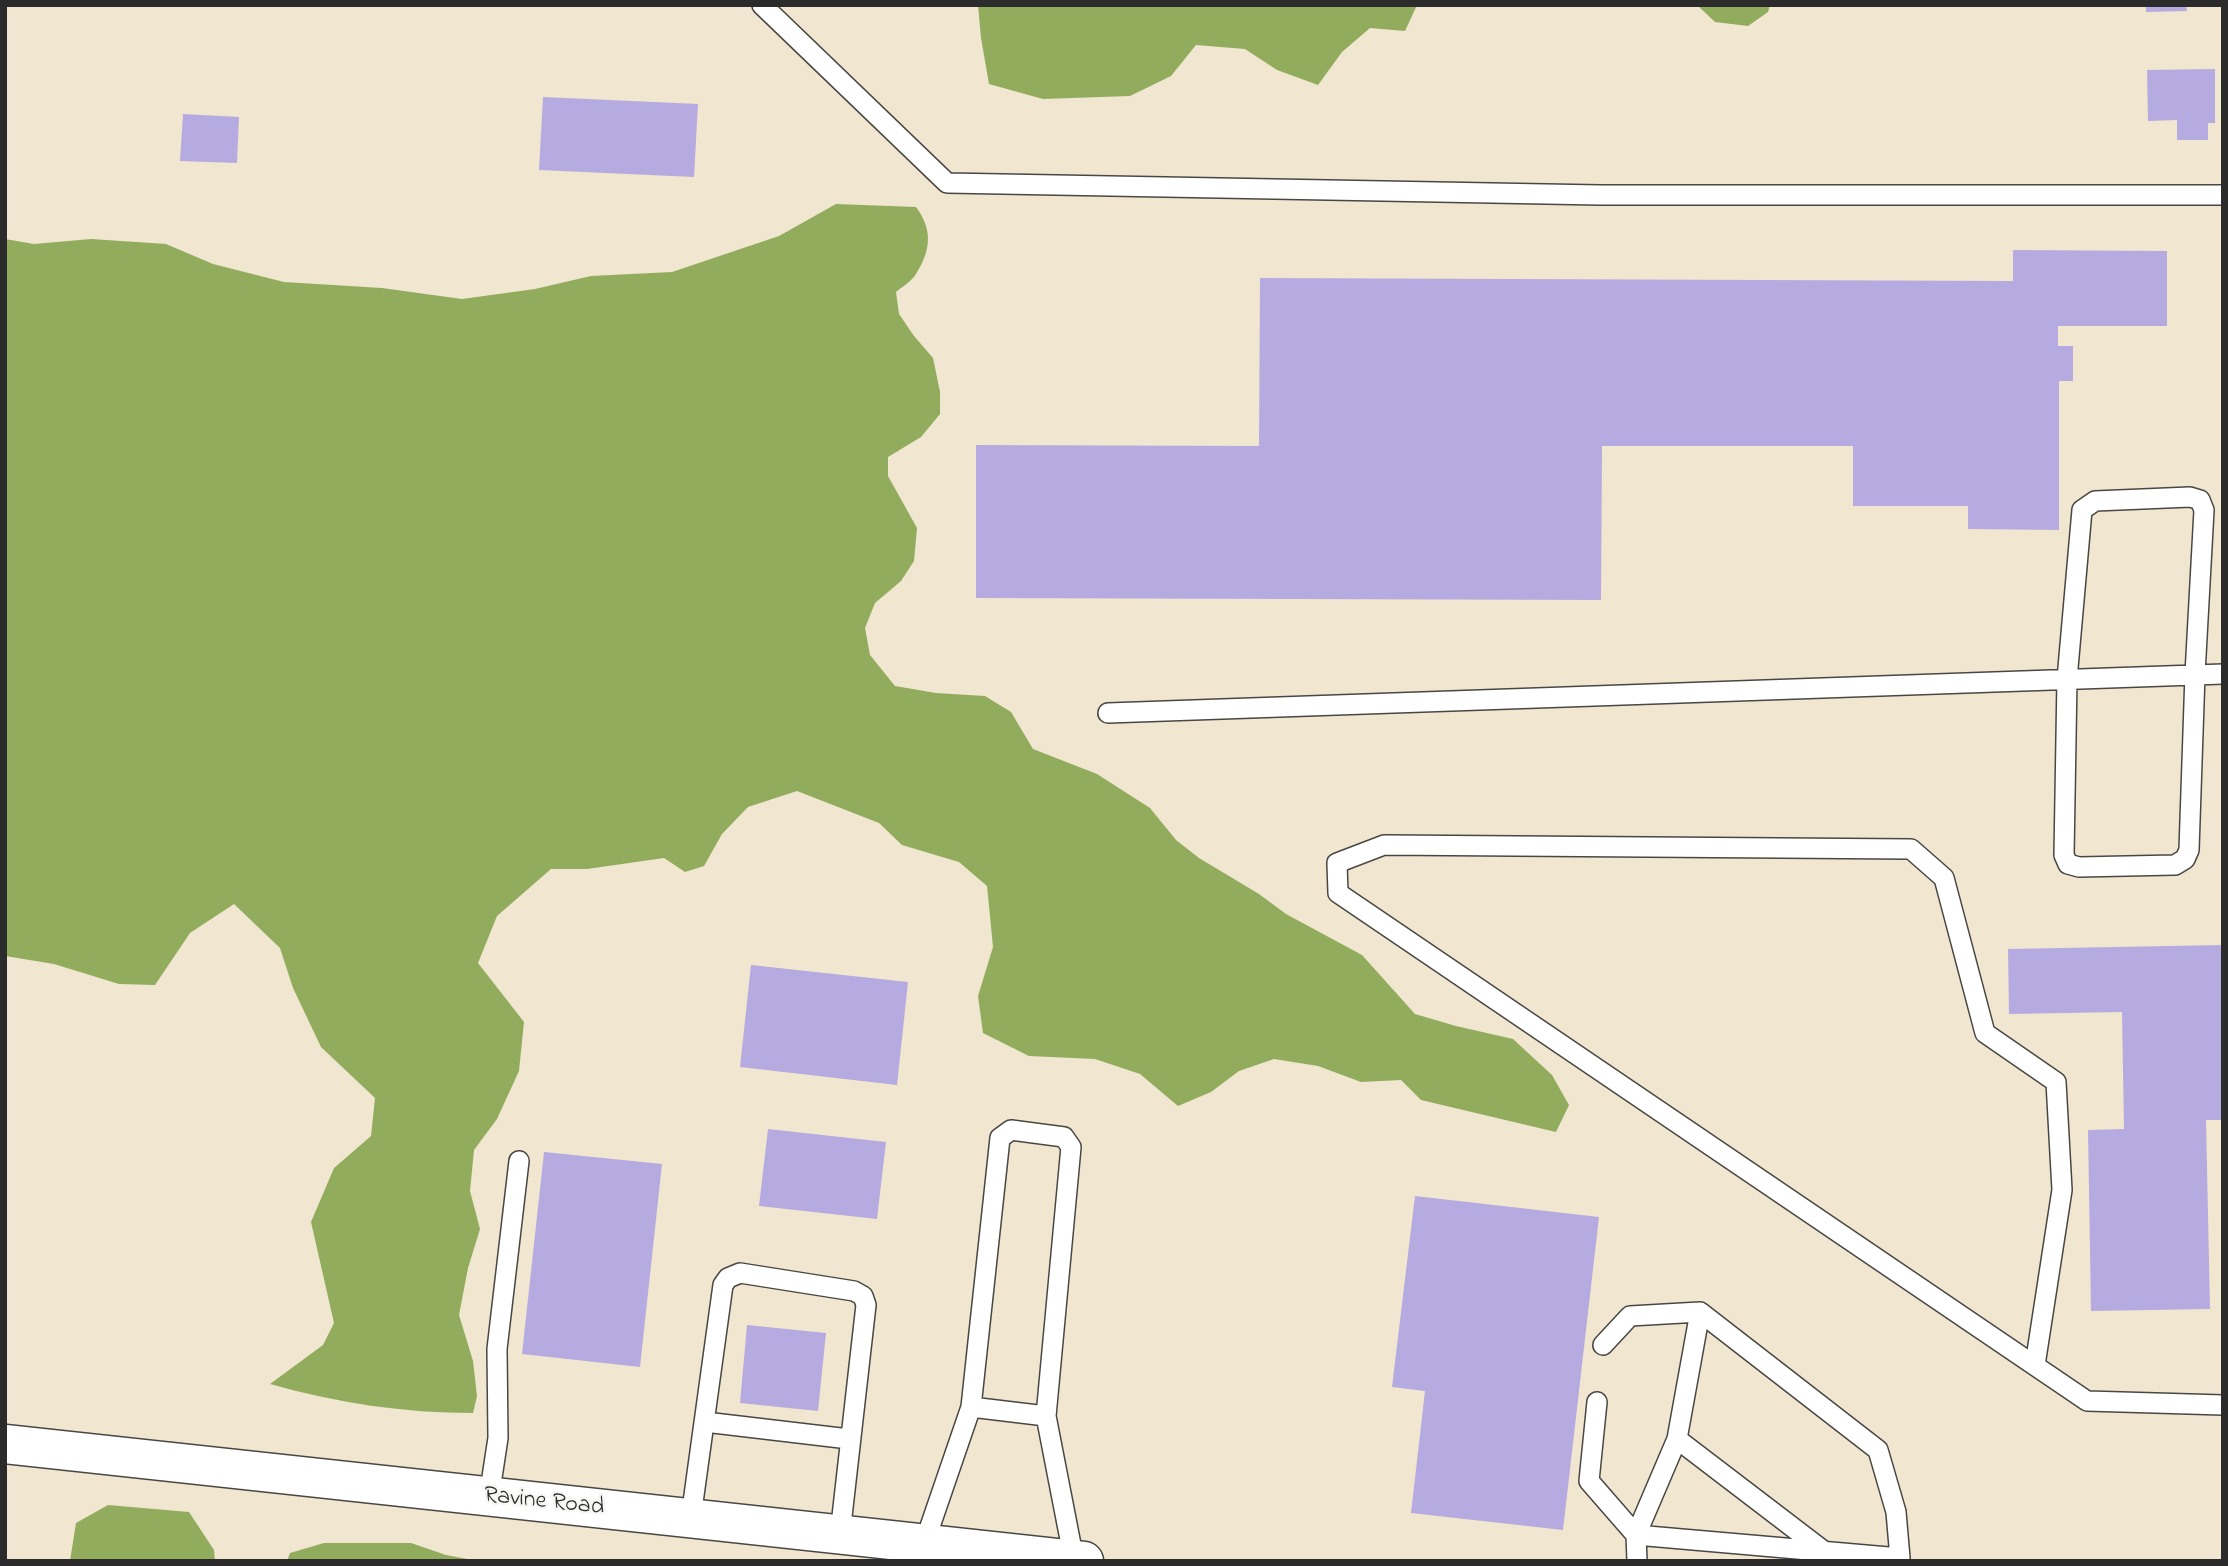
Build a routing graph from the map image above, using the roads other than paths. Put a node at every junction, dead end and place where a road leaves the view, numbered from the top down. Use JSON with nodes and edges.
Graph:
{"nodes":[{"id":1,"x":762,"y":5,"type":"edge"},
{"id":2,"x":2223,"y":195,"type":"edge"},
{"id":3,"x":2195,"y":674,"type":"junction"},
{"id":4,"x":2223,"y":674,"type":"edge"},
{"id":5,"x":2067,"y":679,"type":"junction"},
{"id":6,"x":1108,"y":713,"type":"dead end"},
{"id":7,"x":519,"y":1161,"type":"dead end"},
{"id":8,"x":1700,"y":1312,"type":"junction"},
{"id":9,"x":1603,"y":1345,"type":"dead end"},
{"id":10,"x":2035,"y":1365,"type":"junction"},
{"id":11,"x":1597,"y":1402,"type":"dead end"},
{"id":12,"x":2223,"y":1405,"type":"edge"},
{"id":13,"x":971,"y":1408,"type":"junction"},
{"id":14,"x":1046,"y":1416,"type":"junction"},
{"id":15,"x":705,"y":1422,"type":"junction"},
{"id":16,"x":849,"y":1438,"type":"junction"},
{"id":17,"x":1677,"y":1439,"type":"junction"},
{"id":18,"x":5,"y":1444,"type":"edge"},
{"id":19,"x":489,"y":1497,"type":"junction"},
{"id":20,"x":691,"y":1517,"type":"junction"},
{"id":21,"x":840,"y":1534,"type":"junction"},
{"id":22,"x":1636,"y":1535,"type":"junction"},
{"id":23,"x":924,"y":1544,"type":"junction"},
{"id":24,"x":1825,"y":1552,"type":"junction"},
{"id":25,"x":1079,"y":1560,"type":"edge"},
{"id":26,"x":1637,"y":1561,"type":"edge"}],
"edges":[{"from":1,"to":2,"type":"lane"},
{"from":3,"to":4,"type":"lane"},
{"from":3,"to":5,"type":"lane"},
{"from":3,"to":5,"type":"lane"},
{"from":3,"to":5,"type":"lane"},
{"from":5,"to":6,"type":"lane"},
{"from":7,"to":19,"type":"lane"},
{"from":8,"to":9,"type":"lane"},
{"from":8,"to":17,"type":"lane"},
{"from":8,"to":24,"type":"lane"},
{"from":10,"to":10,"type":"lane"},
{"from":10,"to":12,"type":"lane"},
{"from":11,"to":22,"type":"lane"},
{"from":13,"to":14,"type":"lane"},
{"from":13,"to":14,"type":"lane"},
{"from":13,"to":23,"type":"lane"},
{"from":14,"to":25,"type":"lane"},
{"from":15,"to":16,"type":"lane"},
{"from":15,"to":16,"type":"lane"},
{"from":15,"to":20,"type":"lane"},
{"from":16,"to":21,"type":"lane"},
{"from":17,"to":22,"type":"lane"},
{"from":17,"to":24,"type":"lane"},
{"from":18,"to":19,"type":"street","name":"Ravine Road"},
{"from":19,"to":20,"type":"street","name":"Ravine Road"},
{"from":20,"to":21,"type":"street","name":"Ravine Road"},
{"from":21,"to":23,"type":"street","name":"Ravine Road"},
{"from":22,"to":24,"type":"lane"},
{"from":22,"to":26,"type":"lane"},
{"from":23,"to":25,"type":"street","name":"Ravine Road"}]}
